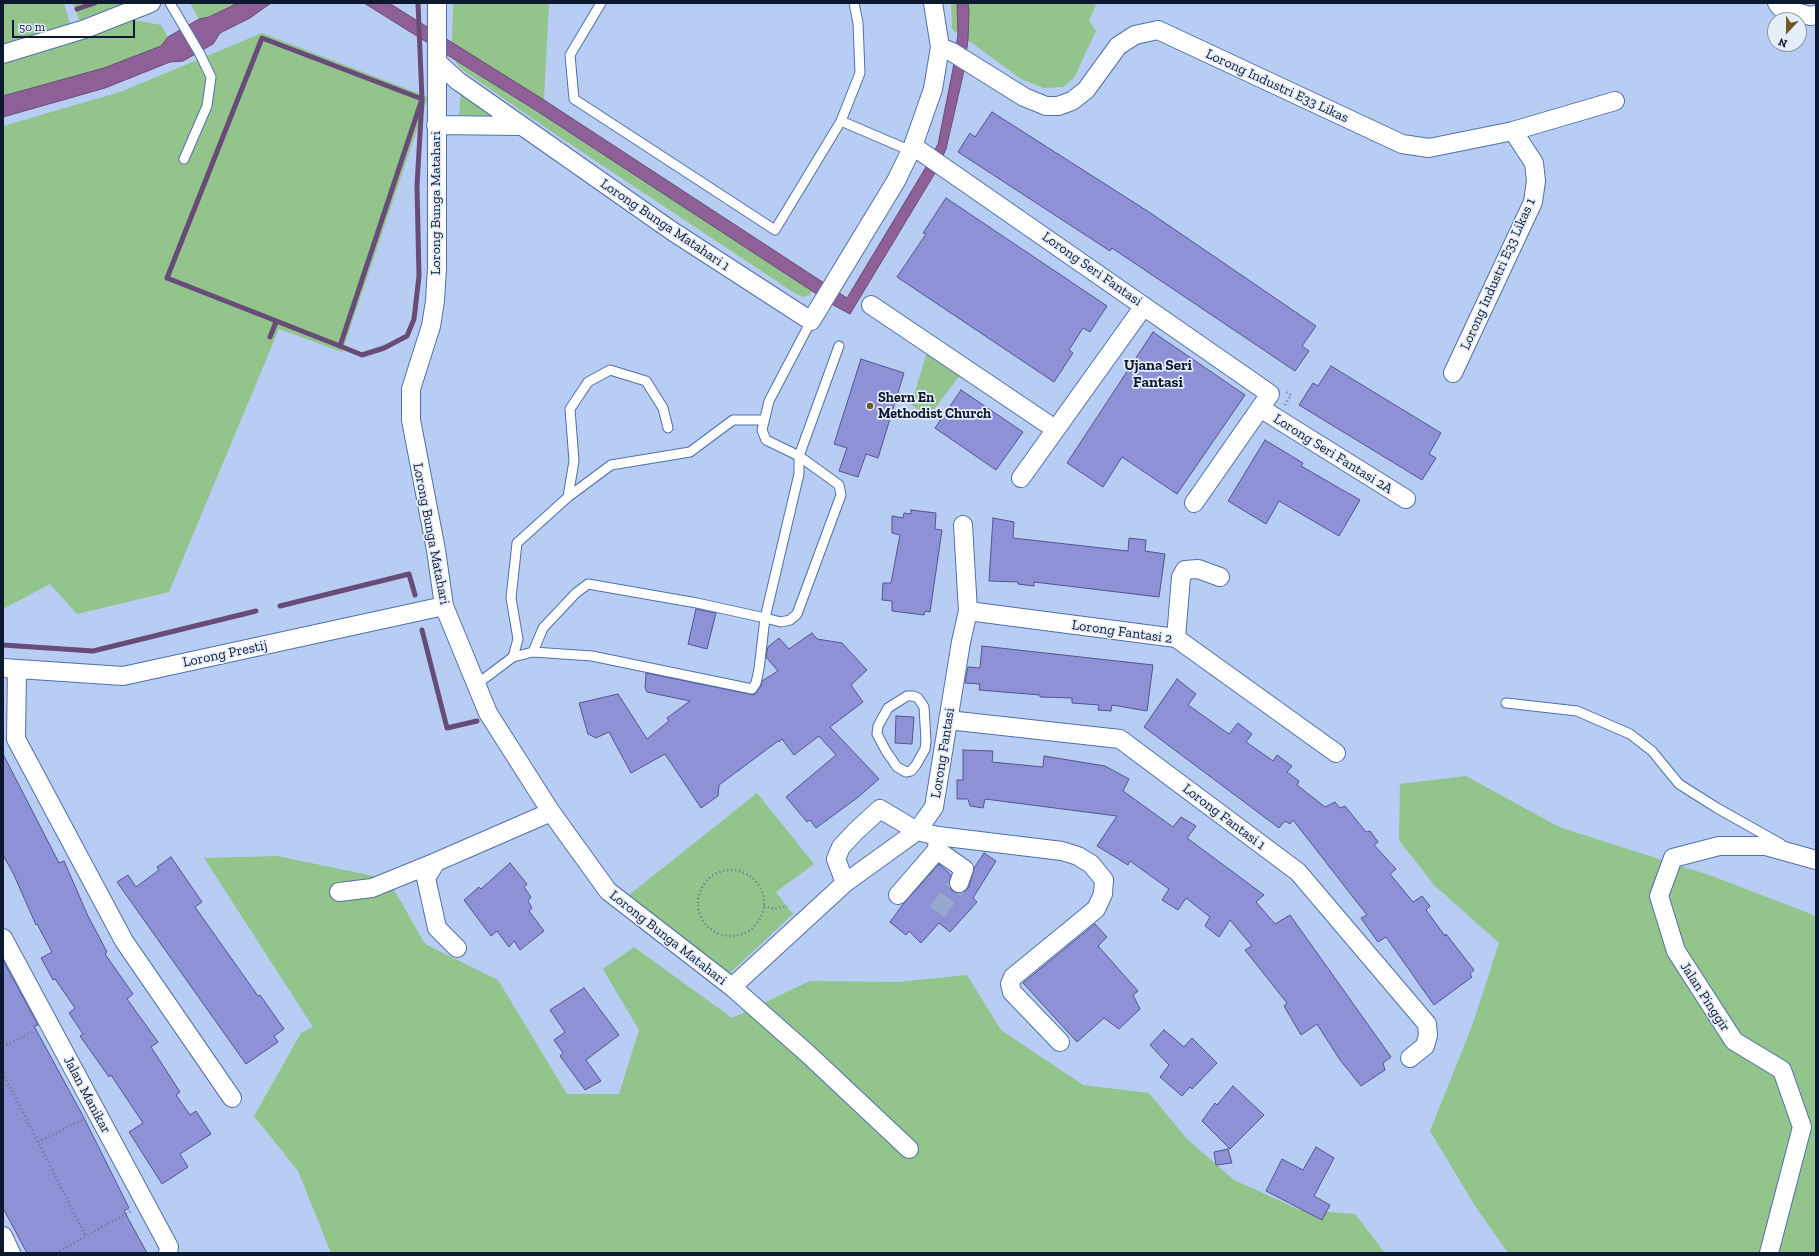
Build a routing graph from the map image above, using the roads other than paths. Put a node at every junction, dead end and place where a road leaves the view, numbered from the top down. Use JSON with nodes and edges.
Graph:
{"nodes":[{"id":1,"x":151,"y":3,"type":"edge"},
{"id":2,"x":170,"y":3,"type":"edge"},
{"id":3,"x":437,"y":3,"type":"edge"},
{"id":4,"x":601,"y":3,"type":"edge"},
{"id":5,"x":854,"y":3,"type":"edge"},
{"id":6,"x":933,"y":3,"type":"edge"},
{"id":7,"x":1777,"y":3,"type":"edge"},
{"id":8,"x":1816,"y":15,"type":"edge"},
{"id":9,"x":946,"y":49,"type":"junction"},
{"id":10,"x":3,"y":54,"type":"edge"},
{"id":11,"x":438,"y":63,"type":"junction"},
{"id":12,"x":1616,"y":101,"type":"dead end"},
{"id":13,"x":841,"y":121,"type":"junction"},
{"id":14,"x":436,"y":125,"type":"junction"},
{"id":15,"x":522,"y":126,"type":"junction"},
{"id":16,"x":1513,"y":131,"type":"junction"},
{"id":17,"x":912,"y":149,"type":"junction"},
{"id":18,"x":184,"y":159,"type":"dead end"},
{"id":19,"x":871,"y":305,"type":"dead end"},
{"id":20,"x":1144,"y":306,"type":"junction"},
{"id":21,"x":811,"y":321,"type":"junction"},
{"id":22,"x":839,"y":346,"type":"dead end"},
{"id":23,"x":1453,"y":373,"type":"dead end"},
{"id":24,"x":1265,"y":401,"type":"junction"},
{"id":25,"x":763,"y":420,"type":"junction"},
{"id":26,"x":668,"y":428,"type":"dead end"},
{"id":27,"x":1055,"y":429,"type":"junction"},
{"id":28,"x":799,"y":456,"type":"junction"},
{"id":29,"x":1021,"y":478,"type":"dead end"},
{"id":30,"x":568,"y":498,"type":"junction"},
{"id":31,"x":1406,"y":499,"type":"dead end"},
{"id":32,"x":1194,"y":503,"type":"dead end"},
{"id":33,"x":963,"y":525,"type":"dead end"},
{"id":34,"x":1220,"y":577,"type":"dead end"},
{"id":35,"x":444,"y":606,"type":"junction"},
{"id":36,"x":968,"y":611,"type":"junction"},
{"id":37,"x":765,"y":618,"type":"junction"},
{"id":38,"x":1176,"y":638,"type":"junction"},
{"id":39,"x":533,"y":652,"type":"junction"},
{"id":40,"x":513,"y":657,"type":"junction"},
{"id":41,"x":10,"y":669,"type":"edge"},
{"id":42,"x":478,"y":684,"type":"junction"},
{"id":43,"x":1506,"y":703,"type":"dead end"},
{"id":44,"x":948,"y":720,"type":"junction"},
{"id":45,"x":933,"y":751,"type":"junction"},
{"id":46,"x":1336,"y":753,"type":"dead end"},
{"id":47,"x":551,"y":812,"type":"junction"},
{"id":48,"x":917,"y":831,"type":"junction"},
{"id":49,"x":938,"y":843,"type":"junction"},
{"id":50,"x":1799,"y":855,"type":"junction"},
{"id":51,"x":1816,"y":860,"type":"edge"},
{"id":52,"x":436,"y":862,"type":"junction"},
{"id":53,"x":846,"y":882,"type":"junction"},
{"id":54,"x":959,"y":883,"type":"tunnel mouth"},
{"id":55,"x":339,"y":892,"type":"dead end"},
{"id":56,"x":898,"y":895,"type":"dead end"},
{"id":57,"x":3,"y":938,"type":"edge"},
{"id":58,"x":457,"y":948,"type":"dead end"},
{"id":59,"x":732,"y":987,"type":"junction"},
{"id":60,"x":1060,"y":1042,"type":"dead end"},
{"id":61,"x":1410,"y":1058,"type":"dead end"},
{"id":62,"x":232,"y":1098,"type":"dead end"},
{"id":63,"x":909,"y":1149,"type":"dead end"},
{"id":64,"x":3,"y":1236,"type":"edge"},
{"id":65,"x":11,"y":1253,"type":"edge"},
{"id":66,"x":168,"y":1253,"type":"edge"},
{"id":67,"x":1769,"y":1253,"type":"edge"}],
"edges":[{"from":1,"to":10,"type":"street"},
{"from":2,"to":18,"type":"lane"},
{"from":3,"to":11,"type":"street","name":"Lorong Bunga Matahari"},
{"from":4,"to":13,"type":"lane"},
{"from":5,"to":13,"type":"lane"},
{"from":6,"to":9,"type":"street"},
{"from":7,"to":8,"type":"street"},
{"from":9,"to":16,"type":"street","name":"Lorong Industri E33 Likas"},
{"from":9,"to":17,"type":"street"},
{"from":11,"to":14,"type":"street","name":"Lorong Bunga Matahari"},
{"from":11,"to":15,"type":"street","name":"Lorong Bunga Matahari 1"},
{"from":12,"to":16,"type":"street","name":"Lorong Industri E33 Likas"},
{"from":13,"to":17,"type":"lane"},
{"from":14,"to":15,"type":"street"},
{"from":14,"to":35,"type":"street","name":"Lorong Bunga Matahari"},
{"from":15,"to":21,"type":"street","name":"Lorong Bunga Matahari 1"},
{"from":16,"to":23,"type":"street","name":"Lorong Industri E33 Likas 1"},
{"from":17,"to":20,"type":"street","name":"Lorong Seri Fantasi"},
{"from":17,"to":21,"type":"street"},
{"from":19,"to":27,"type":"street"},
{"from":20,"to":24,"type":"street","name":"Lorong Seri Fantasi"},
{"from":20,"to":27,"type":"street"},
{"from":21,"to":25,"type":"lane"},
{"from":22,"to":28,"type":"lane"},
{"from":24,"to":31,"type":"street","name":"Lorong Seri Fantasi 2A"},
{"from":24,"to":32,"type":"street"},
{"from":25,"to":28,"type":"lane"},
{"from":25,"to":30,"type":"lane"},
{"from":26,"to":30,"type":"lane"},
{"from":27,"to":29,"type":"street"},
{"from":28,"to":37,"type":"lane"},
{"from":28,"to":37,"type":"lane"},
{"from":30,"to":40,"type":"lane"},
{"from":33,"to":36,"type":"street","name":"Lorong Fantasi"},
{"from":34,"to":38,"type":"street"},
{"from":35,"to":41,"type":"street","name":"Lorong Prestij"},
{"from":35,"to":42,"type":"street","name":"Lorong Bunga Matahari"},
{"from":36,"to":38,"type":"street","name":"Lorong Fantasi 2"},
{"from":36,"to":44,"type":"street","name":"Lorong Fantasi"},
{"from":37,"to":39,"type":"lane"},
{"from":37,"to":39,"type":"lane"},
{"from":38,"to":46,"type":"street","name":"Lorong Fantasi 2"},
{"from":39,"to":40,"type":"lane"},
{"from":40,"to":42,"type":"lane"},
{"from":41,"to":62,"type":"street"},
{"from":42,"to":47,"type":"street","name":"Lorong Bunga Matahari"},
{"from":43,"to":50,"type":"lane"},
{"from":44,"to":45,"type":"street","name":"Lorong Fantasi"},
{"from":44,"to":61,"type":"street","name":"Lorong Fantasi 1"},
{"from":45,"to":45,"type":"lane"},
{"from":45,"to":48,"type":"street","name":"Lorong Fantasi"},
{"from":47,"to":52,"type":"street"},
{"from":47,"to":59,"type":"street","name":"Lorong Bunga Matahari"},
{"from":48,"to":49,"type":"street"},
{"from":48,"to":53,"type":"street","name":"Lorong Fantasi"},
{"from":48,"to":53,"type":"street"},
{"from":49,"to":54,"type":"street"},
{"from":49,"to":56,"type":"street"},
{"from":49,"to":60,"type":"street"},
{"from":50,"to":51,"type":"street","name":"Jalan Pinggir"},
{"from":50,"to":67,"type":"street","name":"Jalan Pinggir"},
{"from":52,"to":55,"type":"street"},
{"from":52,"to":58,"type":"street"},
{"from":53,"to":59,"type":"street","name":"Lorong Fantasi"},
{"from":57,"to":66,"type":"street","name":"Jalan Manikar"},
{"from":59,"to":63,"type":"street","name":"Lorong Bunga Matahari"},
{"from":64,"to":65,"type":"street"}]}
